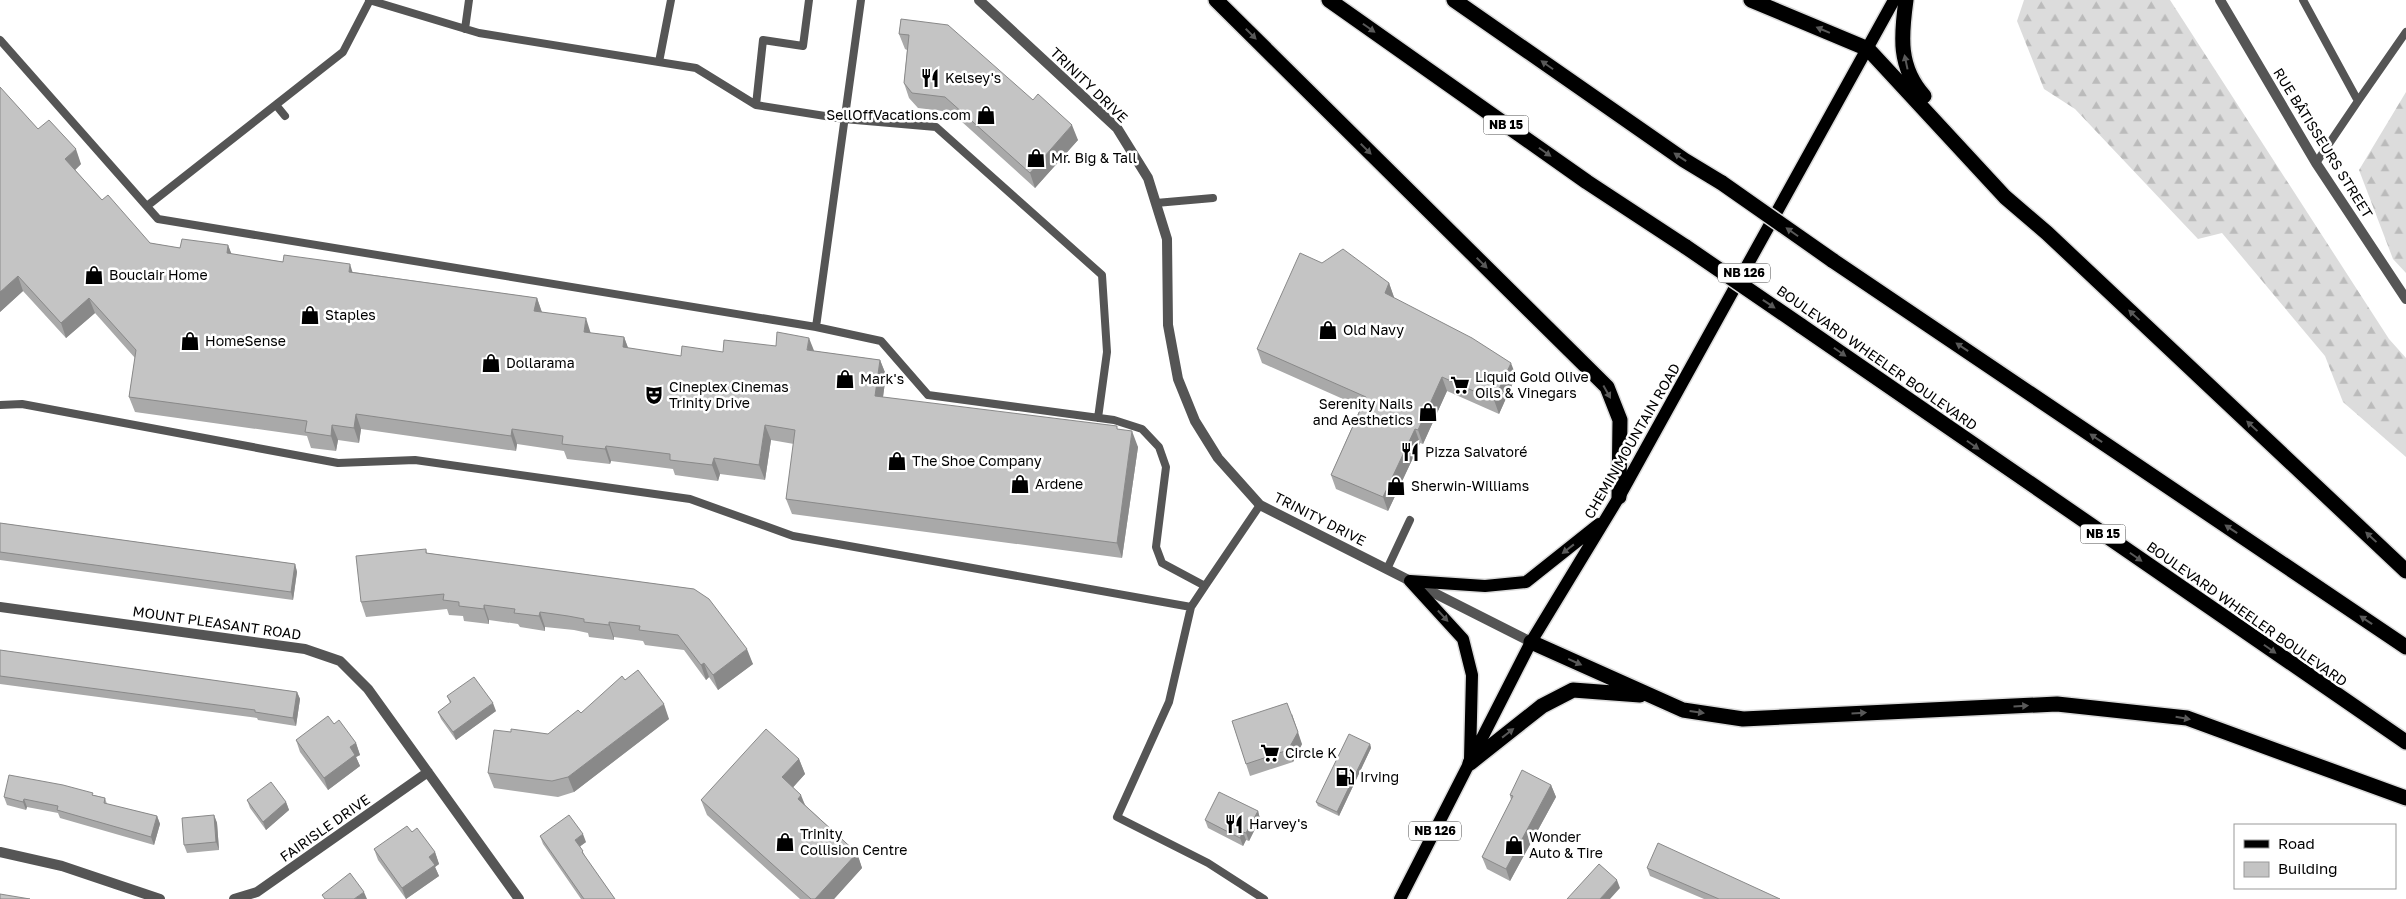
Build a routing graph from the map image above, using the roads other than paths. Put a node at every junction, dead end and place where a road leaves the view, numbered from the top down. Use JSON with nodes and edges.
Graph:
{"nodes":[{"id":1,"x":369,"y":0,"type":"edge"},
{"id":2,"x":469,"y":0,"type":"edge"},
{"id":3,"x":671,"y":0,"type":"edge"},
{"id":4,"x":809,"y":0,"type":"edge"},
{"id":5,"x":862,"y":0,"type":"edge"},
{"id":6,"x":979,"y":0,"type":"edge"},
{"id":7,"x":1216,"y":0,"type":"edge"},
{"id":8,"x":1329,"y":0,"type":"edge"},
{"id":9,"x":1454,"y":0,"type":"edge"},
{"id":10,"x":1751,"y":0,"type":"edge"},
{"id":11,"x":1894,"y":0,"type":"edge"},
{"id":12,"x":1906,"y":0,"type":"edge"},
{"id":13,"x":2220,"y":0,"type":"edge"},
{"id":14,"x":2304,"y":0,"type":"edge"},
{"id":15,"x":465,"y":29,"type":"junction"},
{"id":16,"x":2406,"y":32,"type":"edge"},
{"id":17,"x":0,"y":40,"type":"edge"},
{"id":18,"x":1868,"y":49,"type":"junction"},
{"id":19,"x":659,"y":62,"type":"junction"},
{"id":20,"x":2358,"y":101,"type":"junction"},
{"id":21,"x":276,"y":105,"type":"junction"},
{"id":22,"x":756,"y":105,"type":"junction"},
{"id":23,"x":284,"y":116,"type":"dead end"},
{"id":24,"x":844,"y":119,"type":"junction"},
{"id":25,"x":2316,"y":163,"type":"junction"},
{"id":26,"x":1213,"y":198,"type":"dead end"},
{"id":27,"x":1156,"y":203,"type":"junction"},
{"id":28,"x":147,"y":206,"type":"junction"},
{"id":29,"x":2047,"y":233,"type":"junction"},
{"id":30,"x":2406,"y":299,"type":"edge"},
{"id":31,"x":816,"y":327,"type":"junction"},
{"id":32,"x":0,"y":405,"type":"edge"},
{"id":33,"x":1098,"y":418,"type":"junction"},
{"id":34,"x":1619,"y":497,"type":"junction"},
{"id":35,"x":1260,"y":505,"type":"junction"},
{"id":36,"x":1606,"y":519,"type":"junction"},
{"id":37,"x":1410,"y":520,"type":"dead end"},
{"id":38,"x":1387,"y":569,"type":"junction"},
{"id":39,"x":2406,"y":571,"type":"edge"},
{"id":40,"x":1410,"y":581,"type":"junction"},
{"id":41,"x":1205,"y":586,"type":"junction"},
{"id":42,"x":0,"y":607,"type":"edge"},
{"id":43,"x":1191,"y":607,"type":"junction"},
{"id":44,"x":1530,"y":642,"type":"junction"},
{"id":45,"x":2406,"y":648,"type":"edge"},
{"id":46,"x":1652,"y":696,"type":"junction"},
{"id":47,"x":2406,"y":742,"type":"edge"},
{"id":48,"x":1470,"y":763,"type":"junction"},
{"id":49,"x":428,"y":772,"type":"junction"},
{"id":50,"x":2406,"y":798,"type":"edge"},
{"id":51,"x":0,"y":852,"type":"edge"},
{"id":52,"x":160,"y":899,"type":"edge"},
{"id":53,"x":234,"y":899,"type":"edge"},
{"id":54,"x":519,"y":899,"type":"edge"},
{"id":55,"x":1264,"y":899,"type":"edge"},
{"id":56,"x":1400,"y":899,"type":"edge"}],
"edges":[{"from":1,"to":15,"type":"lane"},
{"from":1,"to":21,"type":"lane"},
{"from":2,"to":15,"type":"lane"},
{"from":3,"to":19,"type":"lane"},
{"from":4,"to":22,"type":"lane"},
{"from":5,"to":24,"type":"lane"},
{"from":6,"to":27,"type":"street","name":"TRINITY DRIVE"},
{"from":7,"to":34,"type":"highway","one_way":true},
{"from":8,"to":47,"type":"highway","name":"BOULEVARD WHEELER BOULEVARD","number":"NB 15","one_way":true,"bridge":true},
{"from":45,"to":9,"type":"highway","one_way":true,"bridge":true},
{"from":18,"to":10,"type":"highway","one_way":true},
{"from":11,"to":18,"type":"main road","name":"CHEMIN MOUNTAIN ROAD","number":"NB 126"},
{"from":29,"to":12,"type":"highway","one_way":true},
{"from":13,"to":25,"type":"street","name":"RUE BÂTISSEURS STREET"},
{"from":14,"to":20,"type":"lane"},
{"from":15,"to":19,"type":"lane"},
{"from":16,"to":20,"type":"lane"},
{"from":17,"to":28,"type":"lane"},
{"from":18,"to":29,"type":"highway"},
{"from":18,"to":34,"type":"main road","name":"CHEMIN MOUNTAIN ROAD","number":"NB 126"},
{"from":19,"to":22,"type":"lane"},
{"from":20,"to":25,"type":"lane"},
{"from":21,"to":23,"type":"lane"},
{"from":21,"to":28,"type":"lane"},
{"from":22,"to":24,"type":"lane"},
{"from":24,"to":31,"type":"lane"},
{"from":24,"to":33,"type":"lane"},
{"from":25,"to":30,"type":"street","name":"RUE BÂTISSEURS STREET"},
{"from":26,"to":27,"type":"lane"},
{"from":27,"to":35,"type":"street","name":"TRINITY DRIVE"},
{"from":28,"to":31,"type":"lane"},
{"from":39,"to":29,"type":"highway","one_way":true},
{"from":31,"to":33,"type":"lane"},
{"from":32,"to":43,"type":"lane"},
{"from":33,"to":41,"type":"lane"},
{"from":34,"to":36,"type":"main road","name":"CHEMIN MOUNTAIN ROAD","number":"NB 126"},
{"from":35,"to":38,"type":"street","name":"TRINITY DRIVE"},
{"from":35,"to":41,"type":"lane"},
{"from":36,"to":40,"type":"main road","one_way":true},
{"from":36,"to":44,"type":"main road","name":"CHEMIN MOUNTAIN ROAD","number":"NB 126"},
{"from":37,"to":38,"type":"lane"},
{"from":38,"to":40,"type":"street","name":"TRINITY DRIVE"},
{"from":40,"to":44,"type":"street","name":"TRINITY DRIVE"},
{"from":40,"to":48,"type":"main road","one_way":true},
{"from":41,"to":43,"type":"lane"},
{"from":42,"to":49,"type":"street","name":"MOUNT PLEASANT ROAD"},
{"from":43,"to":55,"type":"lane"},
{"from":44,"to":46,"type":"highway","one_way":true},
{"from":44,"to":48,"type":"main road","name":"CHEMIN MOUNTAIN ROAD","number":"NB 126"},
{"from":48,"to":46,"type":"highway","one_way":true},
{"from":46,"to":50,"type":"highway","one_way":true},
{"from":48,"to":56,"type":"main road","name":"CHEMIN MOUNTAIN ROAD","number":"NB 126"},
{"from":49,"to":53,"type":"street","name":"FAIRISLE DRIVE"},
{"from":49,"to":54,"type":"street","name":"MOUNT PLEASANT ROAD"},
{"from":51,"to":52,"type":"street"}]}
